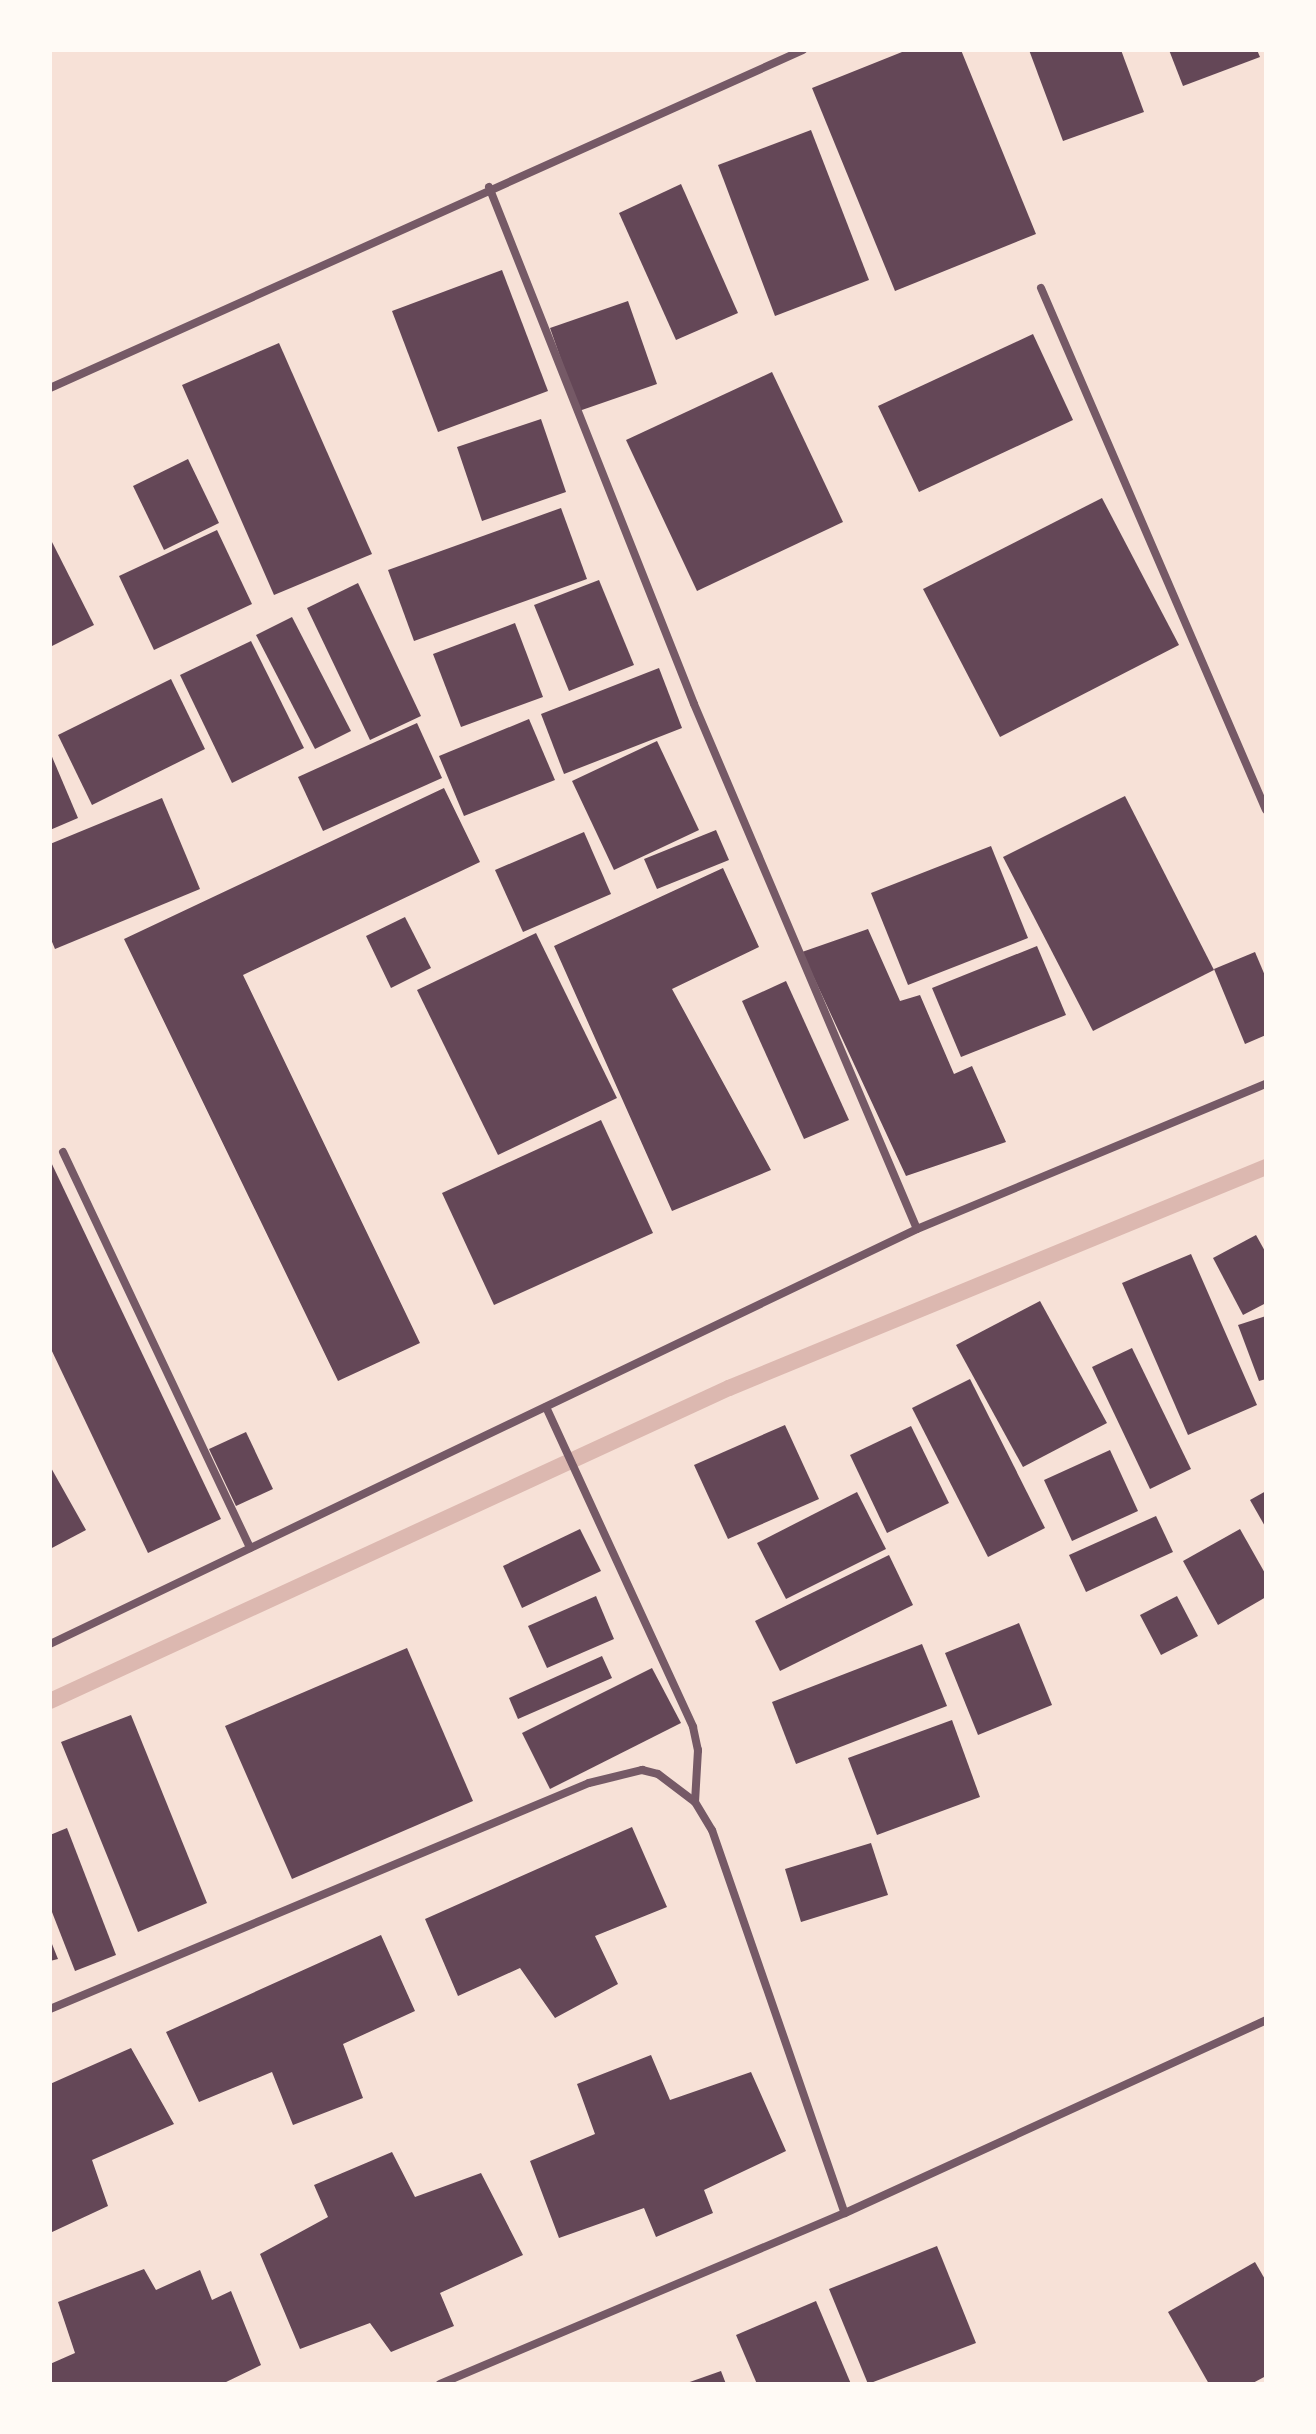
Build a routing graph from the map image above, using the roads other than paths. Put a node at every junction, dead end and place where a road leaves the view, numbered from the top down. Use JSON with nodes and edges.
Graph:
{"nodes":[{"id":1,"x":803,"y":50,"type":"edge"},
{"id":2,"x":489,"y":187,"type":"junction"},
{"id":3,"x":1041,"y":288,"type":"dead end"},
{"id":4,"x":50,"y":388,"type":"edge"},
{"id":5,"x":1266,"y":810,"type":"edge"},
{"id":6,"x":1266,"y":1084,"type":"edge"},
{"id":7,"x":63,"y":1152,"type":"dead end"},
{"id":8,"x":917,"y":1229,"type":"junction"},
{"id":9,"x":546,"y":1407,"type":"junction"},
{"id":10,"x":250,"y":1548,"type":"junction"},
{"id":11,"x":50,"y":1644,"type":"edge"},
{"id":12,"x":695,"y":1802,"type":"junction"},
{"id":13,"x":50,"y":2009,"type":"edge"},
{"id":14,"x":1266,"y":2020,"type":"edge"},
{"id":15,"x":845,"y":2213,"type":"junction"},
{"id":16,"x":440,"y":2384,"type":"edge"}],
"edges":[{"from":1,"to":2,"type":"street"},
{"from":2,"to":4,"type":"street"},
{"from":2,"to":8,"type":"street"},
{"from":3,"to":5,"type":"street"},
{"from":6,"to":8,"type":"street"},
{"from":7,"to":10,"type":"street"},
{"from":8,"to":9,"type":"street"},
{"from":9,"to":10,"type":"street"},
{"from":9,"to":12,"type":"street"},
{"from":10,"to":11,"type":"street"},
{"from":12,"to":13,"type":"street"},
{"from":12,"to":15,"type":"street"},
{"from":14,"to":15,"type":"street"},
{"from":15,"to":16,"type":"street"}]}
